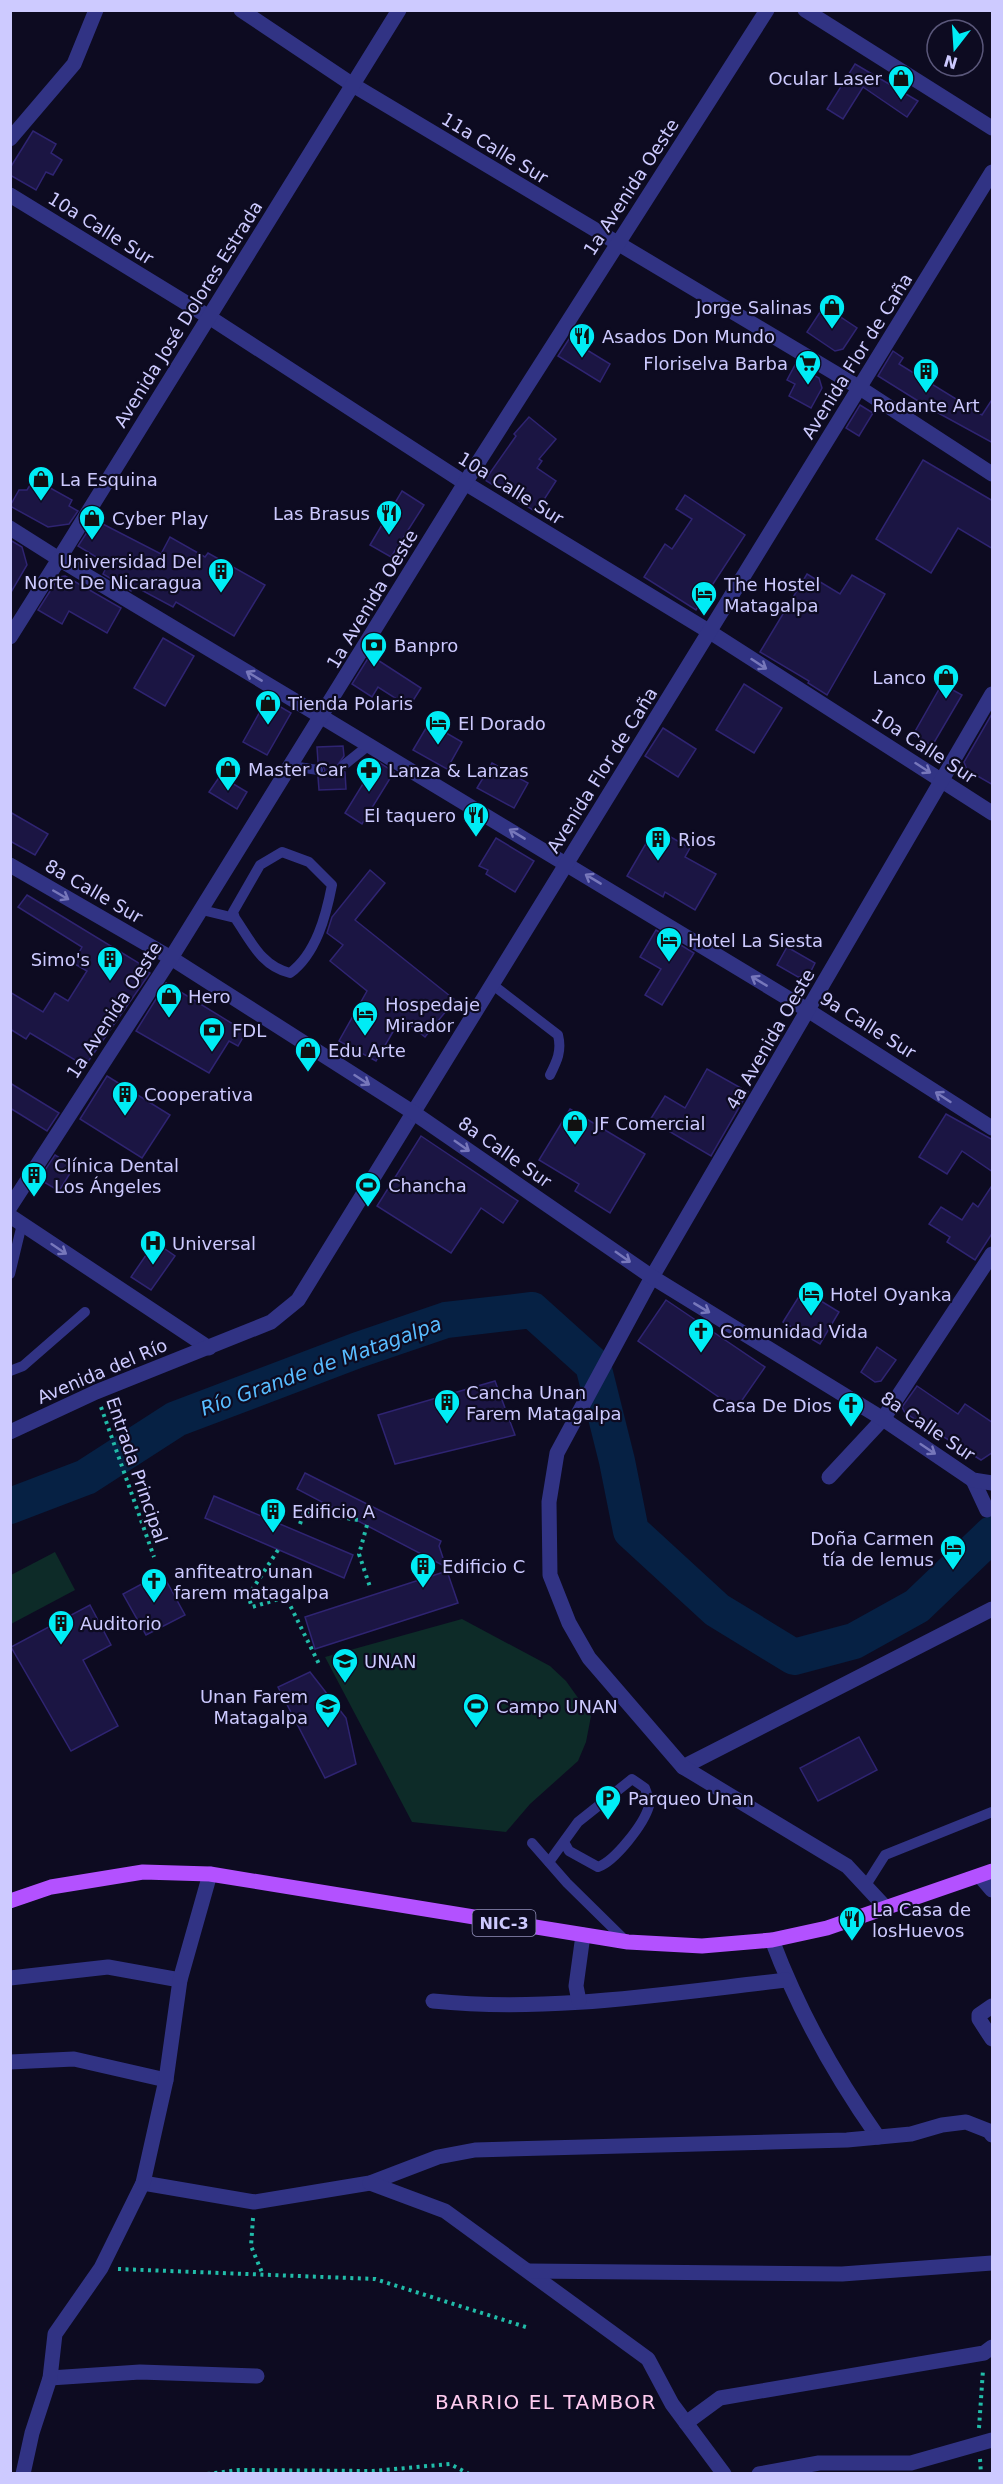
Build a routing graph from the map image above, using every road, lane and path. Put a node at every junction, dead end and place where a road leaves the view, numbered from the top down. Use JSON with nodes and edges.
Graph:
{"nodes":[{"id":1,"x":96,"y":10,"type":"edge"},
{"id":2,"x":241,"y":10,"type":"edge"},
{"id":3,"x":399,"y":10,"type":"edge"},
{"id":4,"x":767,"y":10,"type":"edge"},
{"id":5,"x":805,"y":10,"type":"edge"},
{"id":6,"x":353,"y":85,"type":"junction"},
{"id":7,"x":993,"y":128,"type":"edge"},
{"id":8,"x":10,"y":139,"type":"edge"},
{"id":9,"x":993,"y":172,"type":"edge"},
{"id":10,"x":10,"y":195,"type":"edge"},
{"id":11,"x":617,"y":244,"type":"junction"},
{"id":12,"x":209,"y":317,"type":"junction"},
{"id":13,"x":860,"y":388,"type":"junction"},
{"id":14,"x":993,"y":474,"type":"edge"},
{"id":15,"x":465,"y":483,"type":"junction"},
{"id":16,"x":10,"y":528,"type":"edge"},
{"id":17,"x":59,"y":559,"type":"junction"},
{"id":18,"x":710,"y":632,"type":"junction"},
{"id":19,"x":10,"y":637,"type":"edge"},
{"id":20,"x":993,"y":694,"type":"edge"},
{"id":21,"x":322,"y":717,"type":"junction"},
{"id":22,"x":369,"y":745,"type":"junction"},
{"id":23,"x":344,"y":765,"type":"dead end"},
{"id":24,"x":292,"y":766,"type":"junction"},
{"id":25,"x":318,"y":770,"type":"dead end"},
{"id":26,"x":944,"y":782,"type":"junction"},
{"id":27,"x":993,"y":813,"type":"edge"},
{"id":28,"x":567,"y":864,"type":"junction"},
{"id":29,"x":10,"y":866,"type":"edge"},
{"id":30,"x":202,"y":910,"type":"junction"},
{"id":31,"x":235,"y":918,"type":"junction"},
{"id":32,"x":171,"y":958,"type":"junction"},
{"id":33,"x":493,"y":986,"type":"junction"},
{"id":34,"x":809,"y":1011,"type":"junction"},
{"id":35,"x":550,"y":1075,"type":"dead end"},
{"id":36,"x":414,"y":1113,"type":"junction"},
{"id":37,"x":993,"y":1128,"type":"edge"},
{"id":38,"x":10,"y":1207,"type":"edge"},
{"id":39,"x":16,"y":1220,"type":"edge"},
{"id":40,"x":993,"y":1254,"type":"edge"},
{"id":41,"x":10,"y":1274,"type":"edge"},
{"id":42,"x":652,"y":1277,"type":"junction"},
{"id":43,"x":85,"y":1312,"type":"dead end"},
{"id":44,"x":208,"y":1348,"type":"junction"},
{"id":45,"x":10,"y":1371,"type":"edge"},
{"id":46,"x":96,"y":1392,"type":"junction"},
{"id":47,"x":883,"y":1419,"type":"junction"},
{"id":48,"x":10,"y":1432,"type":"edge"},
{"id":49,"x":829,"y":1478,"type":"dead end"},
{"id":50,"x":973,"y":1480,"type":"junction"},
{"id":51,"x":993,"y":1483,"type":"edge"},
{"id":52,"x":987,"y":1510,"type":"dead end"},
{"id":53,"x":358,"y":1520,"type":"dead end"},
{"id":54,"x":300,"y":1524,"type":"dead end"},
{"id":55,"x":367,"y":1525,"type":"dead end"},
{"id":56,"x":278,"y":1550,"type":"dead end"},
{"id":57,"x":154,"y":1557,"type":"dead end"},
{"id":58,"x":370,"y":1587,"type":"dead end"},
{"id":59,"x":993,"y":1610,"type":"edge"},
{"id":60,"x":320,"y":1666,"type":"dead end"},
{"id":61,"x":683,"y":1767,"type":"junction"},
{"id":62,"x":993,"y":1812,"type":"edge"},
{"id":63,"x":532,"y":1842,"type":"dead end"},
{"id":64,"x":564,"y":1842,"type":"junction"},
{"id":65,"x":549,"y":1862,"type":"junction"},
{"id":66,"x":210,"y":1874,"type":"junction"},
{"id":67,"x":986,"y":1874,"type":"edge"},
{"id":68,"x":866,"y":1885,"type":"junction"},
{"id":69,"x":993,"y":1890,"type":"edge"},
{"id":70,"x":10,"y":1901,"type":"edge"},
{"id":71,"x":887,"y":1909,"type":"junction"},
{"id":72,"x":583,"y":1935,"type":"junction"},
{"id":73,"x":772,"y":1940,"type":"junction"},
{"id":74,"x":628,"y":1942,"type":"junction"},
{"id":75,"x":10,"y":1978,"type":"edge"},
{"id":76,"x":180,"y":1980,"type":"junction"},
{"id":77,"x":787,"y":1980,"type":"junction"},
{"id":78,"x":433,"y":2001,"type":"dead end"},
{"id":79,"x":579,"y":2001,"type":"junction"},
{"id":80,"x":993,"y":2006,"type":"edge"},
{"id":81,"x":993,"y":2039,"type":"edge"},
{"id":82,"x":10,"y":2062,"type":"edge"},
{"id":83,"x":166,"y":2080,"type":"junction"},
{"id":84,"x":993,"y":2135,"type":"edge"},
{"id":85,"x":878,"y":2138,"type":"junction"},
{"id":86,"x":143,"y":2183,"type":"junction"},
{"id":87,"x":370,"y":2183,"type":"junction"},
{"id":88,"x":254,"y":2202,"type":"junction"},
{"id":89,"x":993,"y":2263,"type":"edge"},
{"id":90,"x":101,"y":2268,"type":"junction"},
{"id":91,"x":528,"y":2271,"type":"junction"},
{"id":92,"x":263,"y":2275,"type":"junction"},
{"id":93,"x":529,"y":2328,"type":"dead end"},
{"id":94,"x":988,"y":2350,"type":"edge"},
{"id":95,"x":257,"y":2376,"type":"dead end"},
{"id":96,"x":50,"y":2378,"type":"junction"},
{"id":97,"x":686,"y":2423,"type":"junction"},
{"id":98,"x":985,"y":2442,"type":"edge"},
{"id":99,"x":23,"y":2474,"type":"edge"},
{"id":100,"x":207,"y":2474,"type":"edge"},
{"id":101,"x":469,"y":2474,"type":"edge"},
{"id":102,"x":724,"y":2474,"type":"edge"},
{"id":103,"x":759,"y":2474,"type":"edge"},
{"id":104,"x":981,"y":2474,"type":"edge"}],
"edges":[{"from":1,"to":8,"type":"street"},
{"from":2,"to":6,"type":"street","name":"11a Calle Sur"},
{"from":3,"to":6,"type":"street","name":"Avenida José Dolores Estrada"},
{"from":4,"to":11,"type":"street","name":"1a Avenida Oeste"},
{"from":5,"to":7,"type":"street"},
{"from":6,"to":11,"type":"street","name":"11a Calle Sur"},
{"from":6,"to":12,"type":"street","name":"Avenida José Dolores Estrada"},
{"from":9,"to":13,"type":"street","name":"Avenida Flor de Caña"},
{"from":10,"to":12,"type":"street","name":"10a Calle Sur"},
{"from":11,"to":13,"type":"street","name":"11a Calle Sur"},
{"from":11,"to":15,"type":"street","name":"1a Avenida Oeste"},
{"from":12,"to":15,"type":"street","name":"10a Calle Sur"},
{"from":12,"to":17,"type":"street","name":"Avenida José Dolores Estrada"},
{"from":13,"to":14,"type":"street"},
{"from":13,"to":18,"type":"street","name":"Avenida Flor de Caña"},
{"from":15,"to":18,"type":"street","name":"10a Calle Sur"},
{"from":15,"to":21,"type":"street","name":"1a Avenida Oeste"},
{"from":16,"to":17,"type":"street","name":"9a Calle Sur"},
{"from":17,"to":19,"type":"street","name":"Avenida José Dolores Estrada"},
{"from":21,"to":17,"type":"street","name":"9a Calle Sur","one_way":true},
{"from":18,"to":26,"type":"street","name":"10a Calle Sur","one_way":true},
{"from":18,"to":28,"type":"street","name":"Avenida Flor de Caña"},
{"from":20,"to":26,"type":"street","name":"4a Avenida Oeste"},
{"from":21,"to":22,"type":"street","name":"9a Calle Sur"},
{"from":21,"to":24,"type":"street","name":"1a Avenida Oeste"},
{"from":22,"to":23,"type":"lane"},
{"from":28,"to":22,"type":"street","name":"9a Calle Sur","one_way":true},
{"from":24,"to":25,"type":"lane"},
{"from":24,"to":30,"type":"street","name":"1a Avenida Oeste"},
{"from":26,"to":27,"type":"street","name":"10a Calle Sur"},
{"from":26,"to":34,"type":"street","name":"4a Avenida Oeste"},
{"from":28,"to":33,"type":"street","name":"Avenida Flor de Caña"},
{"from":34,"to":28,"type":"street","name":"9a Calle Sur","one_way":true},
{"from":29,"to":32,"type":"street","name":"8a Calle Sur","one_way":true},
{"from":30,"to":31,"type":"lane"},
{"from":30,"to":32,"type":"street","name":"1a Avenida Oeste"},
{"from":31,"to":31,"type":"lane"},
{"from":32,"to":36,"type":"street","name":"8a Calle Sur","one_way":true},
{"from":32,"to":38,"type":"street","name":"1a Avenida Oeste"},
{"from":33,"to":35,"type":"lane"},
{"from":33,"to":36,"type":"street","name":"Avenida Flor de Caña"},
{"from":37,"to":34,"type":"street","name":"9a Calle Sur","one_way":true},
{"from":34,"to":42,"type":"street","name":"4a Avenida Oeste"},
{"from":36,"to":42,"type":"street","name":"8a Calle Sur","one_way":true},
{"from":36,"to":44,"type":"street","name":"Avenida Flor de Caña"},
{"from":39,"to":41,"type":"lane"},
{"from":39,"to":44,"type":"street","one_way":true},
{"from":40,"to":47,"type":"street"},
{"from":42,"to":47,"type":"street","name":"8a Calle Sur","one_way":true},
{"from":42,"to":61,"type":"street","name":"4a Avenida Oeste"},
{"from":43,"to":45,"type":"lane"},
{"from":44,"to":46,"type":"street","name":"Avenida del Río"},
{"from":46,"to":48,"type":"street","name":"Avenida del Río"},
{"from":46,"to":57,"type":"path","name":"Entrada Principal"},
{"from":47,"to":49,"type":"street"},
{"from":47,"to":50,"type":"street","name":"8a Calle Sur","one_way":true},
{"from":50,"to":51,"type":"street"},
{"from":50,"to":52,"type":"street"},
{"from":53,"to":54,"type":"path"},
{"from":55,"to":58,"type":"path"},
{"from":56,"to":60,"type":"path"},
{"from":59,"to":61,"type":"street"},
{"from":61,"to":68,"type":"street","name":"4a Avenida Oeste"},
{"from":62,"to":68,"type":"lane"},
{"from":63,"to":65,"type":"lane"},
{"from":64,"to":64,"type":"lane"},
{"from":64,"to":65,"type":"lane"},
{"from":65,"to":74,"type":"lane"},
{"from":66,"to":70,"type":"main road","number":"NIC-3"},
{"from":66,"to":72,"type":"main road","number":"NIC-3"},
{"from":66,"to":76,"type":"street"},
{"from":67,"to":69,"type":"street"},
{"from":67,"to":71,"type":"main road","number":"NIC-3"},
{"from":68,"to":71,"type":"street","name":"4a Avenida Oeste"},
{"from":71,"to":73,"type":"main road","number":"NIC-3"},
{"from":72,"to":74,"type":"main road","number":"NIC-3"},
{"from":72,"to":79,"type":"street"},
{"from":73,"to":74,"type":"main road","number":"NIC-3"},
{"from":73,"to":77,"type":"street"},
{"from":75,"to":76,"type":"street"},
{"from":76,"to":83,"type":"street"},
{"from":77,"to":79,"type":"street"},
{"from":77,"to":85,"type":"street"},
{"from":78,"to":79,"type":"street"},
{"from":80,"to":81,"type":"street"},
{"from":82,"to":83,"type":"street"},
{"from":83,"to":86,"type":"street"},
{"from":84,"to":85,"type":"street"},
{"from":85,"to":87,"type":"street"},
{"from":86,"to":88,"type":"street"},
{"from":86,"to":90,"type":"street"},
{"from":87,"to":88,"type":"street"},
{"from":87,"to":91,"type":"street"},
{"from":88,"to":92,"type":"path"},
{"from":89,"to":91,"type":"street"},
{"from":90,"to":92,"type":"path"},
{"from":90,"to":96,"type":"street"},
{"from":91,"to":97,"type":"street"},
{"from":92,"to":93,"type":"path"},
{"from":94,"to":97,"type":"street"},
{"from":94,"to":98,"type":"path"},
{"from":95,"to":96,"type":"street"},
{"from":96,"to":99,"type":"street"},
{"from":97,"to":102,"type":"street"},
{"from":98,"to":103,"type":"street"},
{"from":98,"to":104,"type":"path"},
{"from":100,"to":101,"type":"path"}]}
